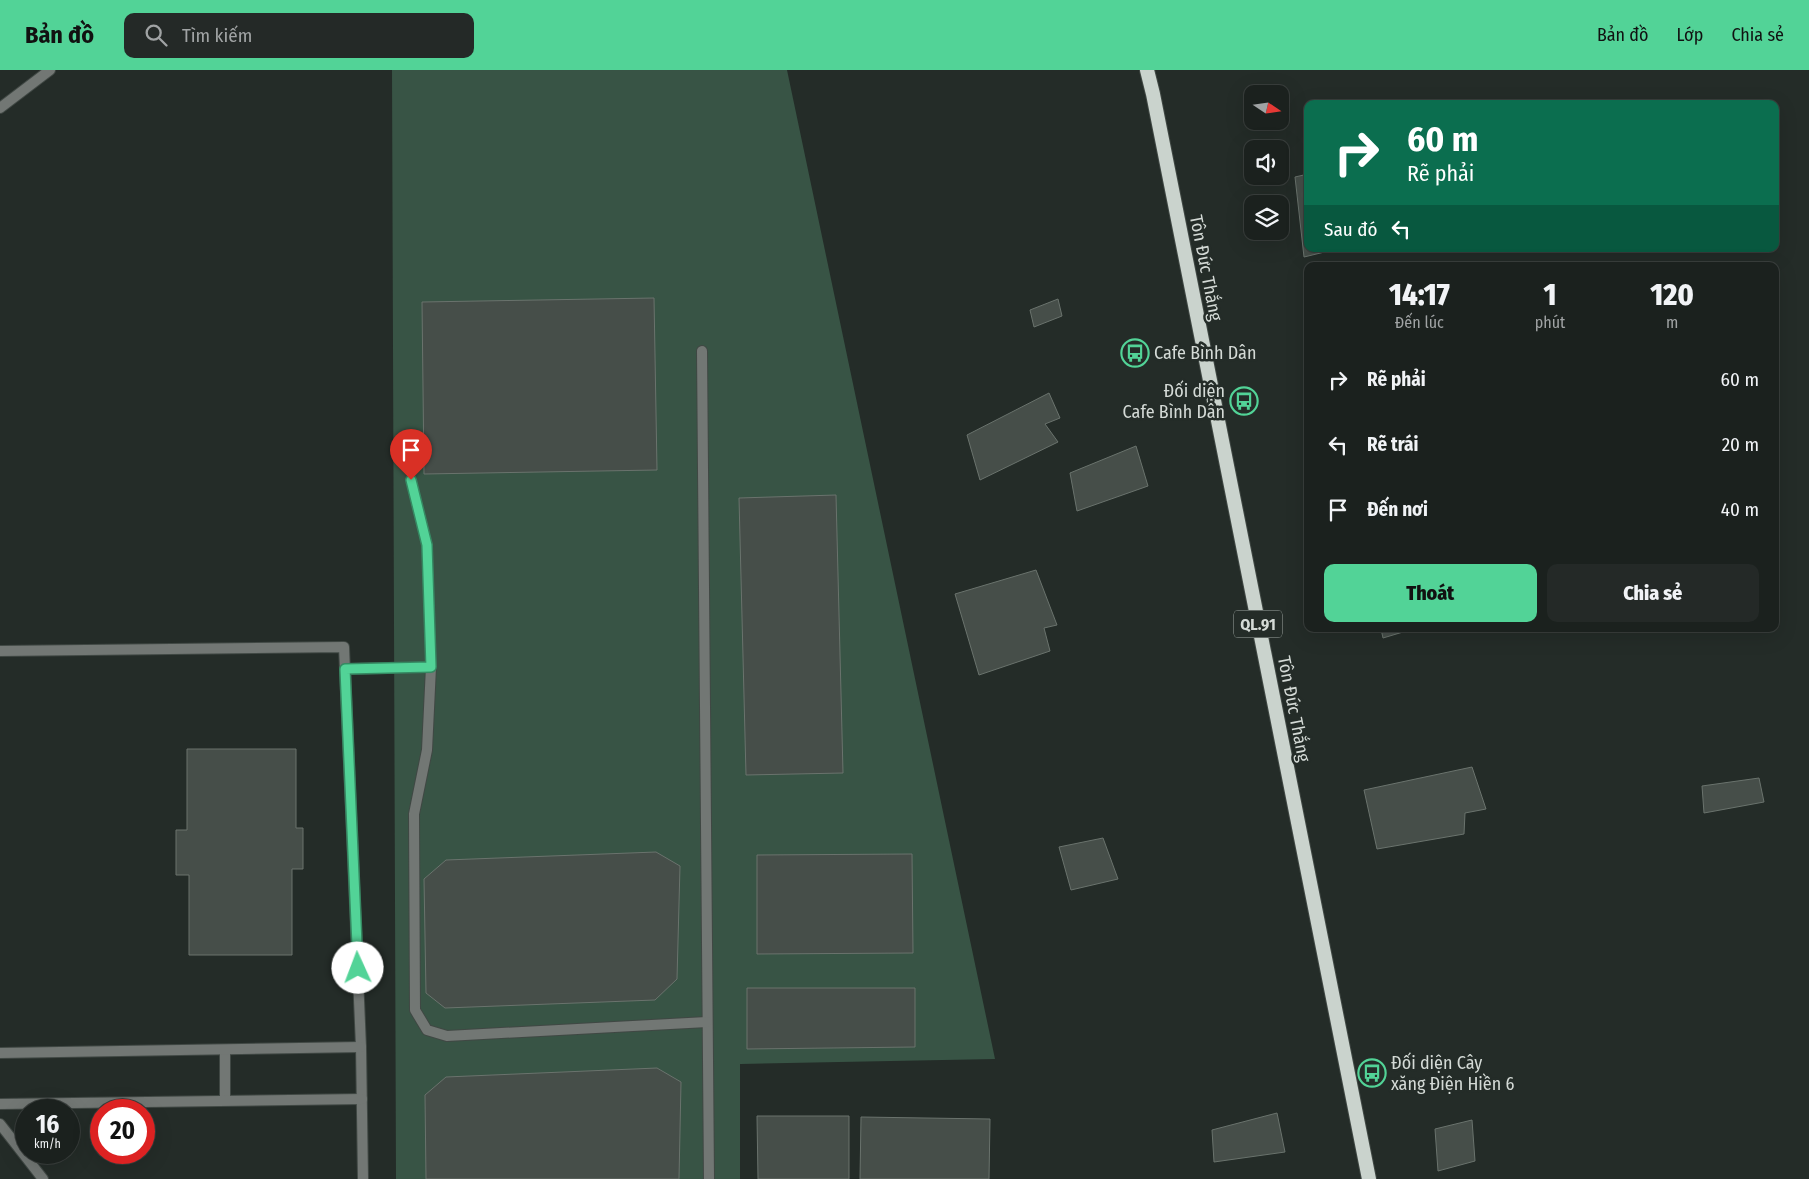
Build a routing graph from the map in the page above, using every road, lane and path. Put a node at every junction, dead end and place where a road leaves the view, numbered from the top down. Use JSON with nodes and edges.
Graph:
{"nodes":[{"id":1,"x":50,"y":70,"type":"edge"},
{"id":2,"x":1146,"y":70,"type":"edge"},
{"id":3,"x":0,"y":108,"type":"edge"},
{"id":4,"x":702,"y":351,"type":"dead end"},
{"id":5,"x":411,"y":480,"type":"dead end"},
{"id":6,"x":0,"y":651,"type":"edge"},
{"id":7,"x":431,"y":667,"type":"junction"},
{"id":8,"x":345,"y":669,"type":"junction"},
{"id":9,"x":707,"y":1022,"type":"junction"},
{"id":10,"x":361,"y":1048,"type":"junction"},
{"id":11,"x":225,"y":1050,"type":"junction"},
{"id":12,"x":0,"y":1053,"type":"edge"},
{"id":13,"x":362,"y":1099,"type":"junction"},
{"id":14,"x":225,"y":1100,"type":"junction"},
{"id":15,"x":0,"y":1104,"type":"edge"},
{"id":16,"x":0,"y":1124,"type":"edge"},
{"id":17,"x":43,"y":1179,"type":"edge"},
{"id":18,"x":363,"y":1179,"type":"edge"},
{"id":19,"x":709,"y":1179,"type":"edge"},
{"id":20,"x":1369,"y":1179,"type":"edge"}],
"edges":[{"from":1,"to":3,"type":"street"},
{"from":2,"to":20,"type":"highway","name":"Tôn Đức Thắng","number":"QL.91"},
{"from":4,"to":9,"type":"street"},
{"from":5,"to":7,"type":"street"},
{"from":6,"to":8,"type":"street"},
{"from":7,"to":8,"type":"street"},
{"from":7,"to":9,"type":"street"},
{"from":8,"to":10,"type":"street"},
{"from":9,"to":19,"type":"street"},
{"from":10,"to":11,"type":"street"},
{"from":10,"to":13,"type":"street"},
{"from":11,"to":12,"type":"street"},
{"from":11,"to":14,"type":"street"},
{"from":13,"to":14,"type":"street"},
{"from":13,"to":18,"type":"street"},
{"from":14,"to":15,"type":"street"},
{"from":16,"to":17,"type":"street"}]}
